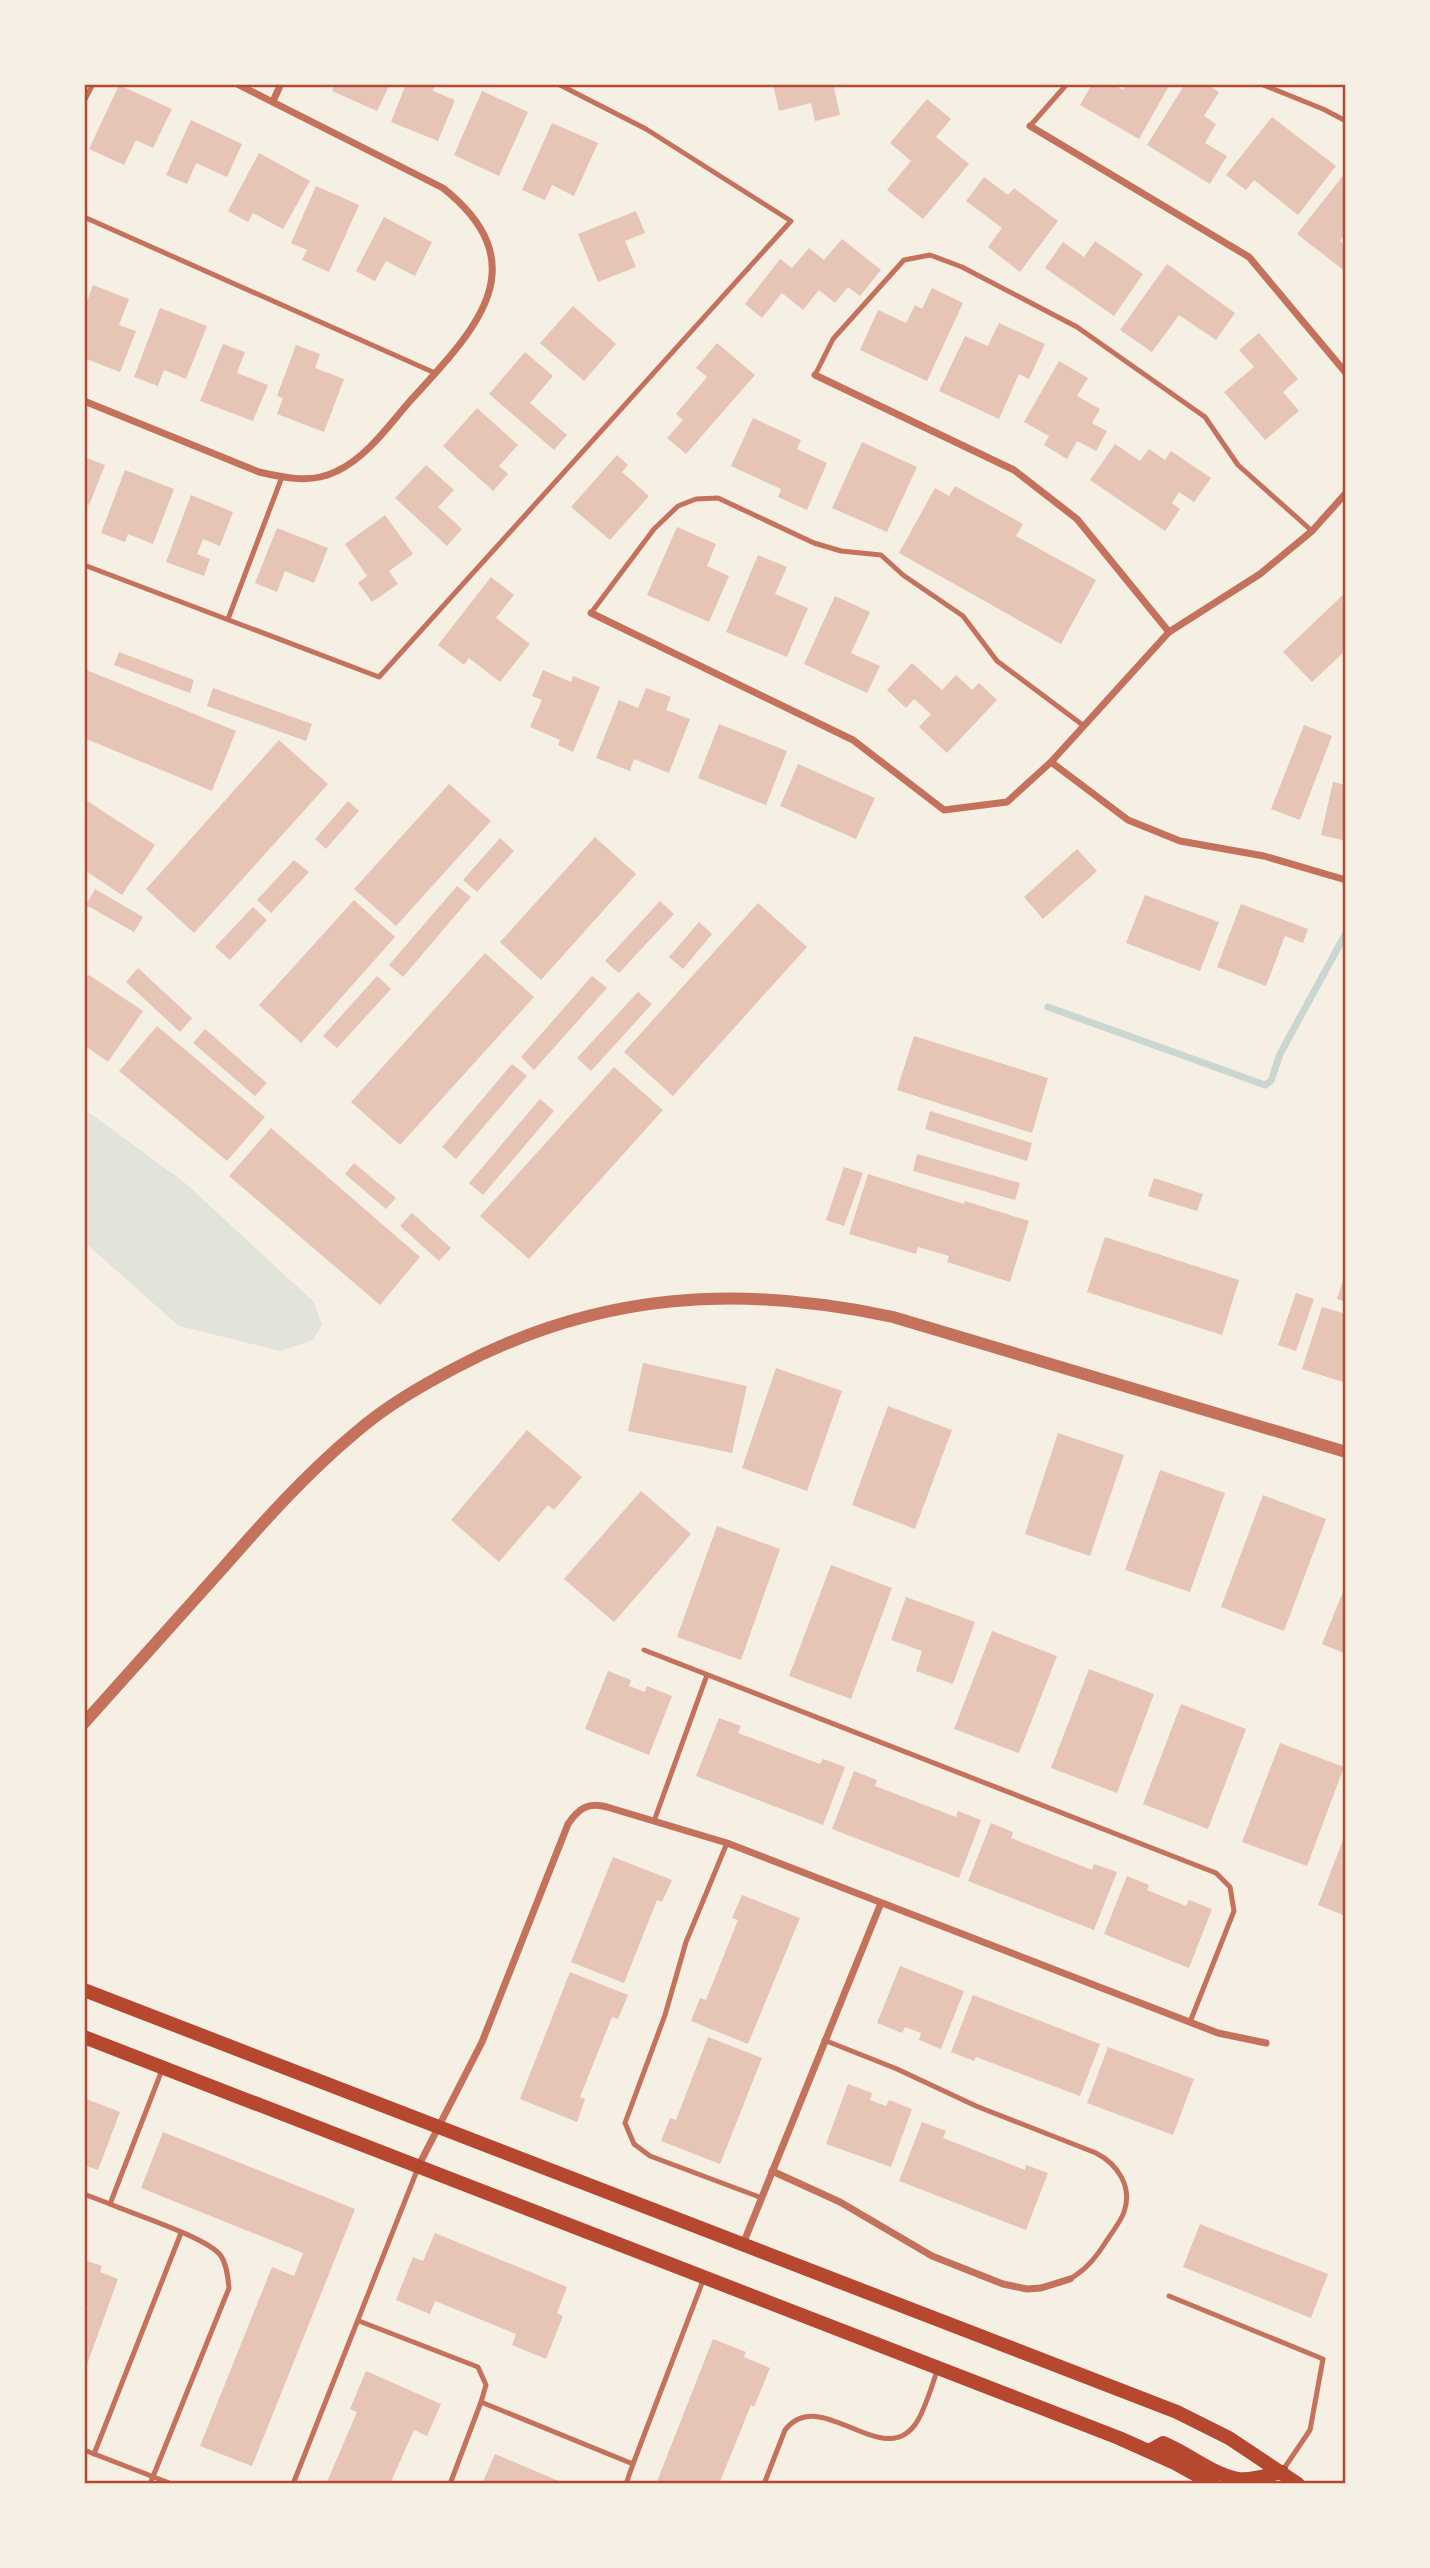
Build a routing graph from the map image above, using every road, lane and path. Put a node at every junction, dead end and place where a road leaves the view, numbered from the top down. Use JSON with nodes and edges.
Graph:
{"nodes":[{"id":1,"x":93,"y":84,"type":"edge"},
{"id":2,"x":237,"y":84,"type":"edge"},
{"id":3,"x":281,"y":84,"type":"edge"},
{"id":4,"x":558,"y":84,"type":"edge"},
{"id":5,"x":1067,"y":84,"type":"edge"},
{"id":6,"x":1261,"y":84,"type":"edge"},
{"id":7,"x":273,"y":101,"type":"junction"},
{"id":8,"x":84,"y":102,"type":"edge"},
{"id":9,"x":1346,"y":121,"type":"edge"},
{"id":10,"x":1030,"y":126,"type":"joint"},
{"id":11,"x":84,"y":217,"type":"edge"},
{"id":12,"x":435,"y":373,"type":"junction"},
{"id":13,"x":1346,"y":373,"type":"edge"},
{"id":14,"x":815,"y":375,"type":"joint"},
{"id":15,"x":84,"y":401,"type":"edge"},
{"id":16,"x":282,"y":477,"type":"junction"},
{"id":17,"x":1346,"y":493,"type":"edge"},
{"id":18,"x":1312,"y":531,"type":"junction"},
{"id":19,"x":84,"y":565,"type":"edge"},
{"id":20,"x":591,"y":613,"type":"joint"},
{"id":21,"x":228,"y":619,"type":"junction"},
{"id":22,"x":1169,"y":632,"type":"junction"},
{"id":23,"x":1084,"y":726,"type":"junction"},
{"id":24,"x":1051,"y":762,"type":"junction"},
{"id":25,"x":1346,"y":880,"type":"edge"},
{"id":26,"x":1346,"y":1452,"type":"edge"},
{"id":27,"x":644,"y":1650,"type":"dead end"},
{"id":28,"x":707,"y":1675,"type":"junction"},
{"id":29,"x":84,"y":1723,"type":"edge"},
{"id":30,"x":654,"y":1821,"type":"junction"},
{"id":31,"x":727,"y":1843,"type":"junction"},
{"id":32,"x":881,"y":1903,"type":"junction"},
{"id":33,"x":84,"y":1990,"type":"edge"},
{"id":34,"x":1190,"y":2022,"type":"junction"},
{"id":35,"x":84,"y":2037,"type":"edge"},
{"id":36,"x":824,"y":2040,"type":"junction"},
{"id":37,"x":1266,"y":2043,"type":"dead end"},
{"id":38,"x":163,"y":2067,"type":"junction"},
{"id":39,"x":437,"y":2127,"type":"junction"},
{"id":40,"x":419,"y":2165,"type":"junction"},
{"id":41,"x":772,"y":2171,"type":"junction"},
{"id":42,"x":84,"y":2194,"type":"edge"},
{"id":43,"x":762,"y":2198,"type":"junction"},
{"id":44,"x":110,"y":2204,"type":"junction"},
{"id":45,"x":181,"y":2233,"type":"junction"},
{"id":46,"x":743,"y":2244,"type":"junction"},
{"id":47,"x":704,"y":2278,"type":"junction"},
{"id":48,"x":1070,"y":2279,"type":"joint"},
{"id":49,"x":1169,"y":2297,"type":"dead end"},
{"id":50,"x":359,"y":2321,"type":"junction"},
{"id":51,"x":938,"y":2368,"type":"junction"},
{"id":52,"x":481,"y":2402,"type":"junction"},
{"id":53,"x":84,"y":2450,"type":"edge"},
{"id":54,"x":1149,"y":2451,"type":"junction"},
{"id":55,"x":94,"y":2454,"type":"junction"},
{"id":56,"x":633,"y":2464,"type":"junction"},
{"id":57,"x":1282,"y":2472,"type":"junction"},
{"id":58,"x":153,"y":2477,"type":"junction"},
{"id":59,"x":150,"y":2484,"type":"edge"},
{"id":60,"x":173,"y":2484,"type":"edge"},
{"id":61,"x":293,"y":2484,"type":"edge"},
{"id":62,"x":450,"y":2484,"type":"edge"},
{"id":63,"x":625,"y":2484,"type":"edge"},
{"id":64,"x":764,"y":2484,"type":"edge"},
{"id":65,"x":1213,"y":2484,"type":"edge"},
{"id":66,"x":1254,"y":2484,"type":"edge"},
{"id":67,"x":1298,"y":2484,"type":"edge"}],
"edges":[{"from":1,"to":8,"type":"lane"},
{"from":2,"to":7,"type":"street"},
{"from":3,"to":7,"type":"street"},
{"from":4,"to":21,"type":"lane"},
{"from":5,"to":10,"type":"lane"},
{"from":6,"to":9,"type":"lane"},
{"from":7,"to":12,"type":"street"},
{"from":10,"to":13,"type":"street"},
{"from":11,"to":12,"type":"lane"},
{"from":12,"to":16,"type":"street"},
{"from":14,"to":18,"type":"lane"},
{"from":14,"to":22,"type":"street"},
{"from":15,"to":16,"type":"street"},
{"from":16,"to":21,"type":"lane"},
{"from":17,"to":18,"type":"street"},
{"from":18,"to":22,"type":"street"},
{"from":19,"to":21,"type":"lane"},
{"from":20,"to":23,"type":"lane"},
{"from":20,"to":24,"type":"street"},
{"from":22,"to":23,"type":"street"},
{"from":23,"to":24,"type":"street"},
{"from":24,"to":25,"type":"street"},
{"from":26,"to":29,"type":"street"},
{"from":27,"to":28,"type":"lane"},
{"from":28,"to":30,"type":"lane"},
{"from":28,"to":34,"type":"lane"},
{"from":30,"to":31,"type":"street"},
{"from":30,"to":39,"type":"street"},
{"from":31,"to":32,"type":"street"},
{"from":31,"to":43,"type":"lane"},
{"from":32,"to":34,"type":"street"},
{"from":32,"to":36,"type":"street"},
{"from":33,"to":39,"type":"main road"},
{"from":34,"to":37,"type":"street"},
{"from":35,"to":38,"type":"main road"},
{"from":36,"to":41,"type":"street"},
{"from":36,"to":48,"type":"lane"},
{"from":38,"to":40,"type":"main road"},
{"from":38,"to":44,"type":"lane"},
{"from":39,"to":40,"type":"street"},
{"from":39,"to":46,"type":"main road"},
{"from":40,"to":47,"type":"main road"},
{"from":40,"to":50,"type":"lane"},
{"from":41,"to":43,"type":"street"},
{"from":41,"to":48,"type":"street"},
{"from":42,"to":44,"type":"lane"},
{"from":43,"to":46,"type":"street"},
{"from":44,"to":45,"type":"lane"},
{"from":45,"to":55,"type":"lane"},
{"from":45,"to":58,"type":"lane"},
{"from":46,"to":57,"type":"main road"},
{"from":47,"to":51,"type":"main road"},
{"from":47,"to":56,"type":"lane"},
{"from":49,"to":57,"type":"lane"},
{"from":50,"to":52,"type":"lane"},
{"from":50,"to":61,"type":"lane"},
{"from":51,"to":54,"type":"main road"},
{"from":51,"to":64,"type":"lane"},
{"from":52,"to":56,"type":"lane"},
{"from":52,"to":62,"type":"lane"},
{"from":53,"to":55,"type":"lane"},
{"from":54,"to":57,"type":"main road"},
{"from":54,"to":65,"type":"main road"},
{"from":55,"to":58,"type":"lane"},
{"from":56,"to":63,"type":"lane"},
{"from":57,"to":66,"type":"lane"},
{"from":57,"to":67,"type":"main road"},
{"from":58,"to":59,"type":"lane"},
{"from":58,"to":60,"type":"lane"}]}
